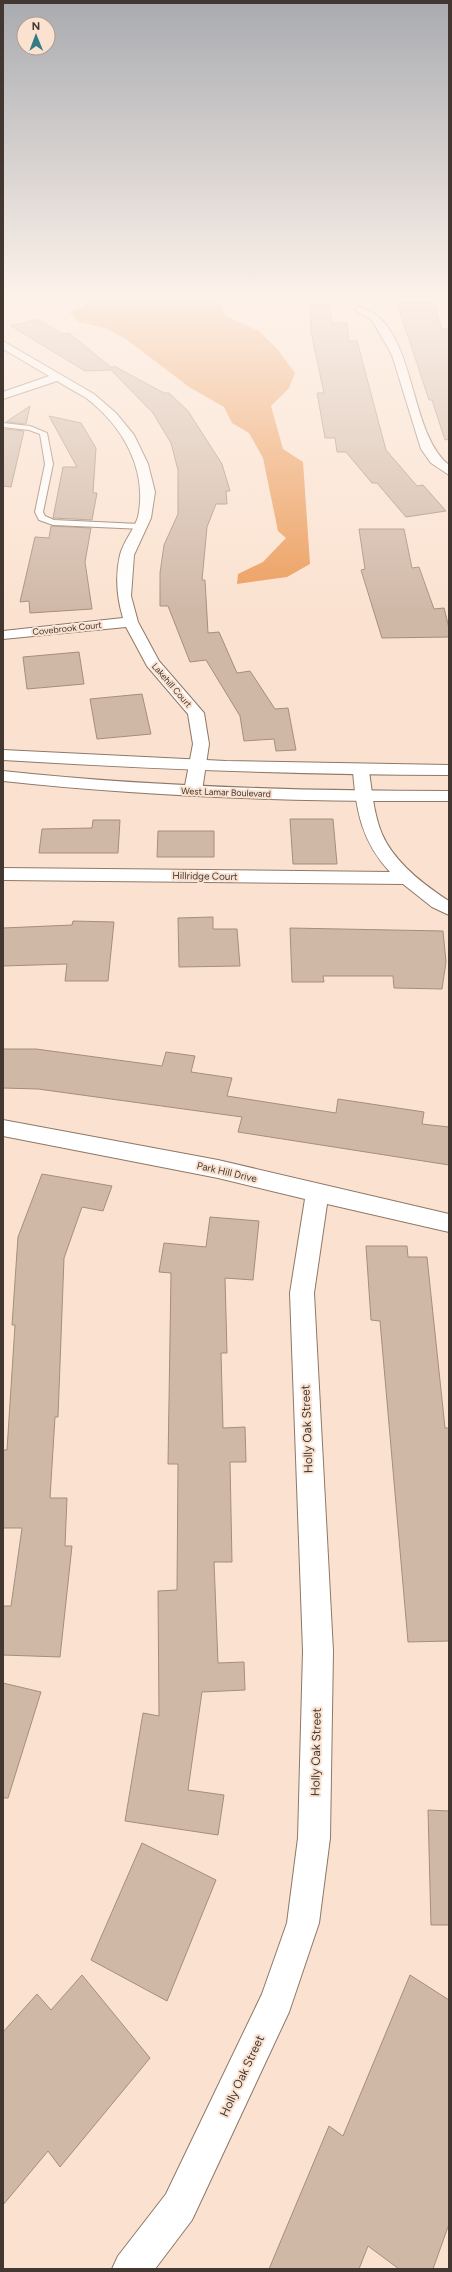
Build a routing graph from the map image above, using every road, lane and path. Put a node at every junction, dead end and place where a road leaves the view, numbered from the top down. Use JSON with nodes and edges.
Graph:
{"nodes":[{"id":1,"x":96,"y":401,"type":"edge"},
{"id":2,"x":411,"y":401,"type":"edge"},
{"id":3,"x":3,"y":425,"type":"edge"},
{"id":4,"x":449,"y":471,"type":"edge"},
{"id":5,"x":140,"y":527,"type":"junction"},
{"id":6,"x":131,"y":622,"type":"junction"},
{"id":7,"x":3,"y":635,"type":"edge"},
{"id":8,"x":3,"y":755,"type":"edge"},
{"id":9,"x":197,"y":766,"type":"junction"},
{"id":10,"x":449,"y":770,"type":"edge"},
{"id":11,"x":361,"y":771,"type":"junction"},
{"id":12,"x":3,"y":776,"type":"edge"},
{"id":13,"x":193,"y":791,"type":"junction"},
{"id":14,"x":364,"y":796,"type":"junction"},
{"id":15,"x":449,"y":796,"type":"edge"},
{"id":16,"x":3,"y":874,"type":"edge"},
{"id":17,"x":408,"y":878,"type":"junction"},
{"id":18,"x":449,"y":909,"type":"edge"},
{"id":19,"x":3,"y":1128,"type":"edge"},
{"id":20,"x":317,"y":1194,"type":"junction"},
{"id":21,"x":449,"y":1223,"type":"edge"},
{"id":22,"x":131,"y":2269,"type":"edge"}],
"edges":[{"from":1,"to":5,"type":"street","name":"Lakehill Court"},
{"from":2,"to":4,"type":"street"},
{"from":3,"to":5,"type":"lane"},
{"from":5,"to":6,"type":"street","name":"Lakehill Court"},
{"from":6,"to":7,"type":"street","name":"Covebrook Court"},
{"from":6,"to":9,"type":"street","name":"Lakehill Court"},
{"from":8,"to":9,"type":"street"},
{"from":9,"to":11,"type":"street"},
{"from":9,"to":13,"type":"street","name":"Lakehill Court"},
{"from":10,"to":11,"type":"street"},
{"from":11,"to":14,"type":"street"},
{"from":12,"to":13,"type":"street","name":"West Lamar Boulevard"},
{"from":13,"to":14,"type":"street","name":"West Lamar Boulevard"},
{"from":14,"to":15,"type":"street","name":"West Lamar Boulevard"},
{"from":14,"to":17,"type":"street"},
{"from":16,"to":17,"type":"street","name":"Hillridge Court"},
{"from":17,"to":18,"type":"street"},
{"from":19,"to":20,"type":"street","name":"Park Hill Drive"},
{"from":20,"to":21,"type":"street","name":"Park Hill Drive"},
{"from":20,"to":22,"type":"street","name":"Holly Oak Street"}]}
